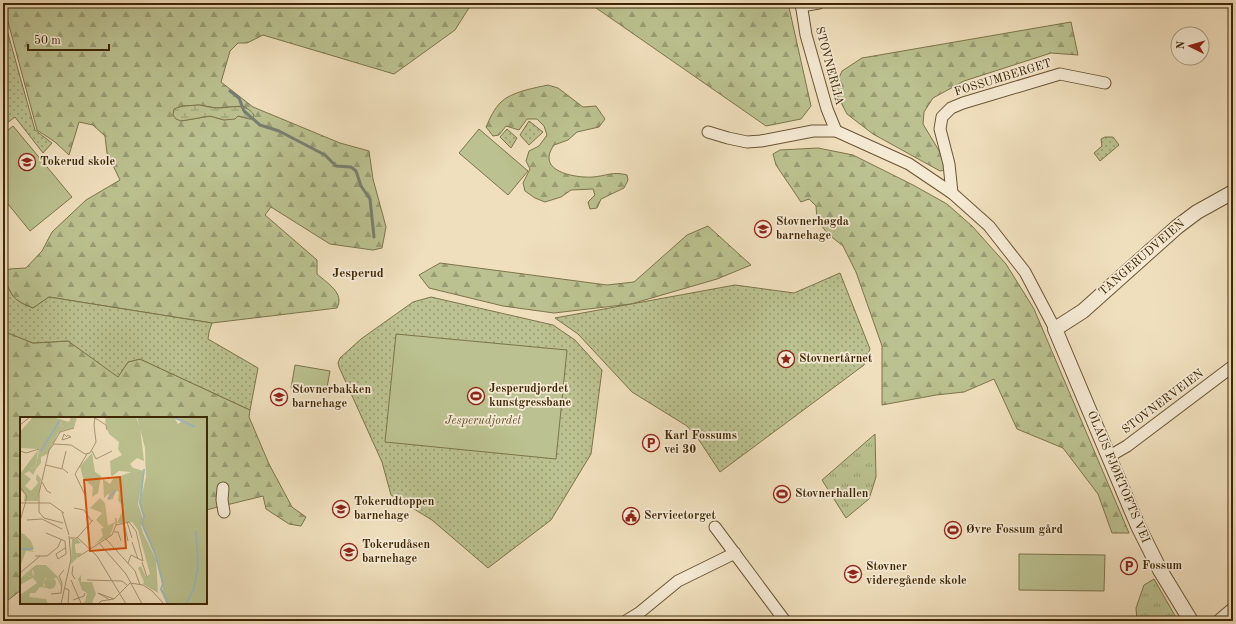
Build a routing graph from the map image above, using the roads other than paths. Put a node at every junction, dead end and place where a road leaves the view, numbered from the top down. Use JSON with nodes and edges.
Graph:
{"nodes":[{"id":1,"x":819,"y":3,"type":"edge"},
{"id":2,"x":801,"y":4,"type":"edge"},
{"id":3,"x":1105,"y":83,"type":"dead end"},
{"id":4,"x":836,"y":131,"type":"junction"},
{"id":5,"x":708,"y":132,"type":"dead end"},
{"id":6,"x":1233,"y":192,"type":"edge"},
{"id":7,"x":952,"y":193,"type":"junction"},
{"id":8,"x":1055,"y":329,"type":"junction"},
{"id":9,"x":1233,"y":366,"type":"edge"},
{"id":10,"x":1108,"y":457,"type":"junction"},
{"id":11,"x":223,"y":488,"type":"dead end"},
{"id":12,"x":224,"y":512,"type":"dead end"},
{"id":13,"x":716,"y":527,"type":"dead end"},
{"id":14,"x":735,"y":553,"type":"junction"},
{"id":15,"x":1233,"y":610,"type":"edge"},
{"id":16,"x":626,"y":621,"type":"edge"},
{"id":17,"x":785,"y":621,"type":"edge"},
{"id":18,"x":1191,"y":621,"type":"edge"},
{"id":19,"x":1220,"y":621,"type":"edge"}],
"edges":[{"from":1,"to":2,"type":"street","name":"STOVNERLIA"},
{"from":2,"to":4,"type":"street","name":"STOVNERLIA"},
{"from":3,"to":7,"type":"street","name":"FOSSUMBERGET"},
{"from":4,"to":5,"type":"street"},
{"from":4,"to":7,"type":"street"},
{"from":6,"to":8,"type":"street","name":"TANGERUDVEIEN"},
{"from":7,"to":8,"type":"street"},
{"from":8,"to":10,"type":"street","name":"OLAUS FJØRTOFTS VEI"},
{"from":9,"to":10,"type":"street","name":"STOVNERVEIEN"},
{"from":10,"to":18,"type":"street","name":"OLAUS FJØRTOFTS VEI"},
{"from":11,"to":12,"type":"street"},
{"from":13,"to":14,"type":"street"},
{"from":14,"to":16,"type":"street"},
{"from":14,"to":17,"type":"street"},
{"from":15,"to":19,"type":"street"}]}
